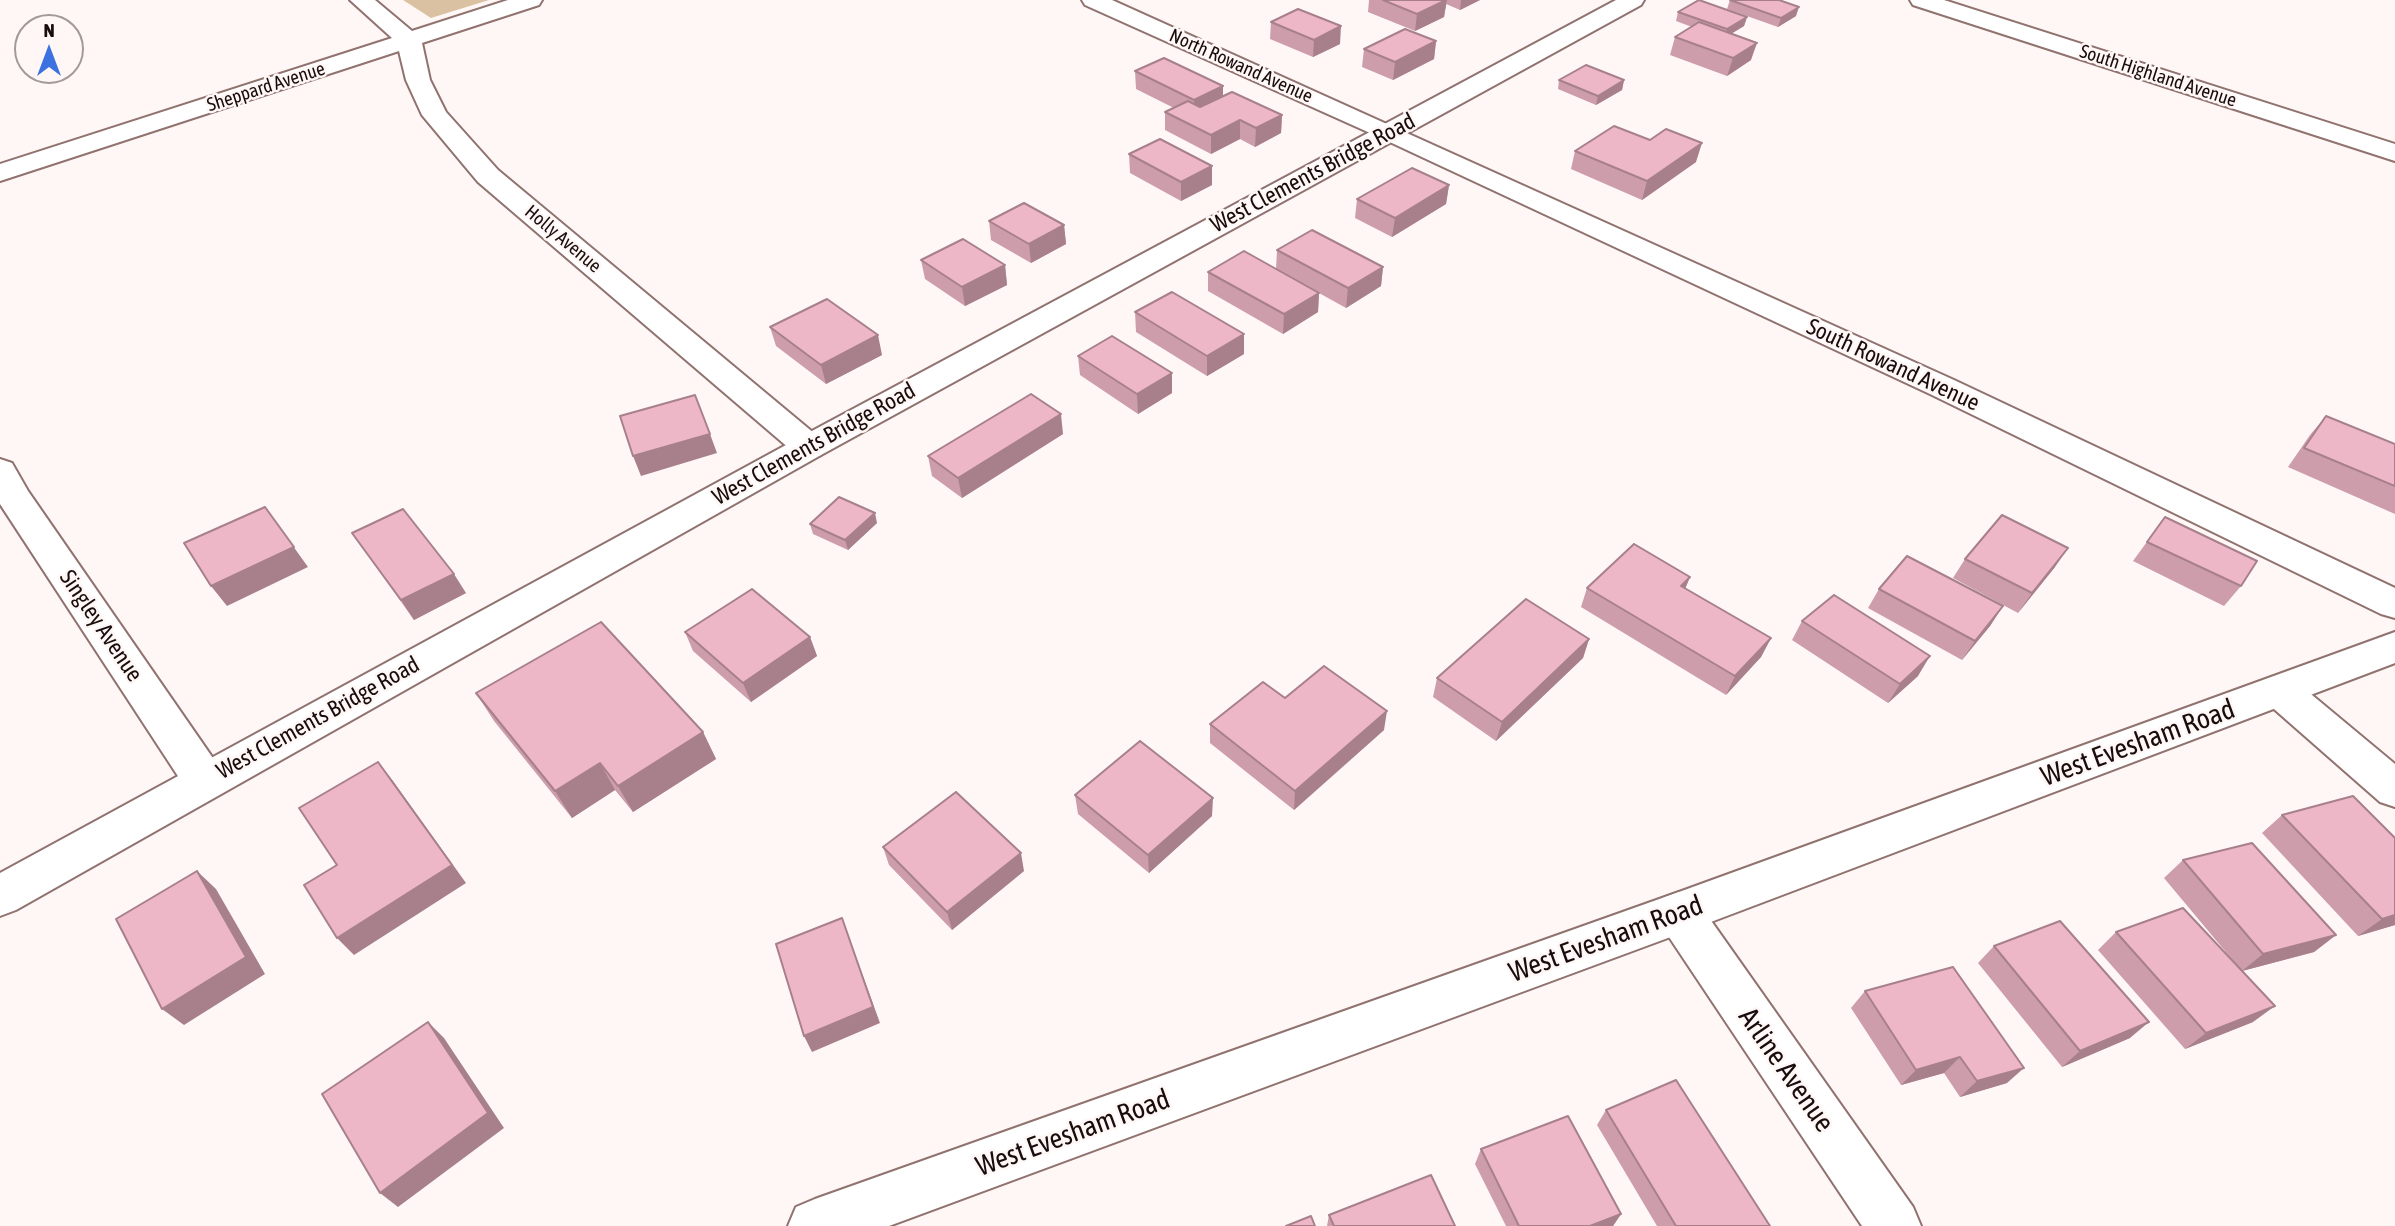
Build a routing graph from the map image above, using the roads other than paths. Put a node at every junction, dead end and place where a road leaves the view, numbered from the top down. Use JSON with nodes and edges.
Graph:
{"nodes":[{"id":1,"x":361,"y":0,"type":"edge"},
{"id":2,"x":531,"y":0,"type":"edge"},
{"id":3,"x":1093,"y":0,"type":"edge"},
{"id":4,"x":1633,"y":0,"type":"edge"},
{"id":5,"x":1921,"y":0,"type":"edge"},
{"id":6,"x":409,"y":40,"type":"junction"},
{"id":7,"x":1388,"y":132,"type":"junction"},
{"id":8,"x":2395,"y":153,"type":"edge"},
{"id":9,"x":0,"y":173,"type":"edge"},
{"id":10,"x":808,"y":447,"type":"junction"},
{"id":11,"x":0,"y":471,"type":"edge"},
{"id":12,"x":2395,"y":604,"type":"edge"},
{"id":13,"x":2395,"y":647,"type":"edge"},
{"id":14,"x":2280,"y":691,"type":"junction"},
{"id":15,"x":204,"y":780,"type":"junction"},
{"id":16,"x":2395,"y":789,"type":"edge"},
{"id":17,"x":0,"y":895,"type":"edge"},
{"id":18,"x":1679,"y":913,"type":"junction"},
{"id":19,"x":886,"y":1214,"type":"edge"},
{"id":20,"x":815,"y":1226,"type":"edge"},
{"id":21,"x":1894,"y":1226,"type":"edge"}],
"edges":[{"from":1,"to":6,"type":"street"},
{"from":2,"to":6,"type":"street","name":"Sheppard Avenue"},
{"from":3,"to":7,"type":"street","name":"North Rowand Avenue"},
{"from":4,"to":7,"type":"street","name":"West Clements Bridge Road"},
{"from":5,"to":8,"type":"street","name":"South Highland Avenue"},
{"from":6,"to":9,"type":"street","name":"Sheppard Avenue"},
{"from":6,"to":10,"type":"street","name":"Holly Avenue"},
{"from":7,"to":10,"type":"street","name":"West Clements Bridge Road"},
{"from":7,"to":12,"type":"street","name":"South Rowand Avenue"},
{"from":10,"to":15,"type":"street","name":"West Clements Bridge Road"},
{"from":11,"to":15,"type":"street","name":"Singley Avenue"},
{"from":13,"to":14,"type":"street","name":"West Evesham Road"},
{"from":14,"to":16,"type":"street"},
{"from":14,"to":18,"type":"street","name":"West Evesham Road"},
{"from":15,"to":17,"type":"street","name":"West Clements Bridge Road"},
{"from":18,"to":19,"type":"street","name":"West Evesham Road"},
{"from":18,"to":21,"type":"street","name":"Arline Avenue"},
{"from":19,"to":20,"type":"street","name":"West Evesham Road"}]}
